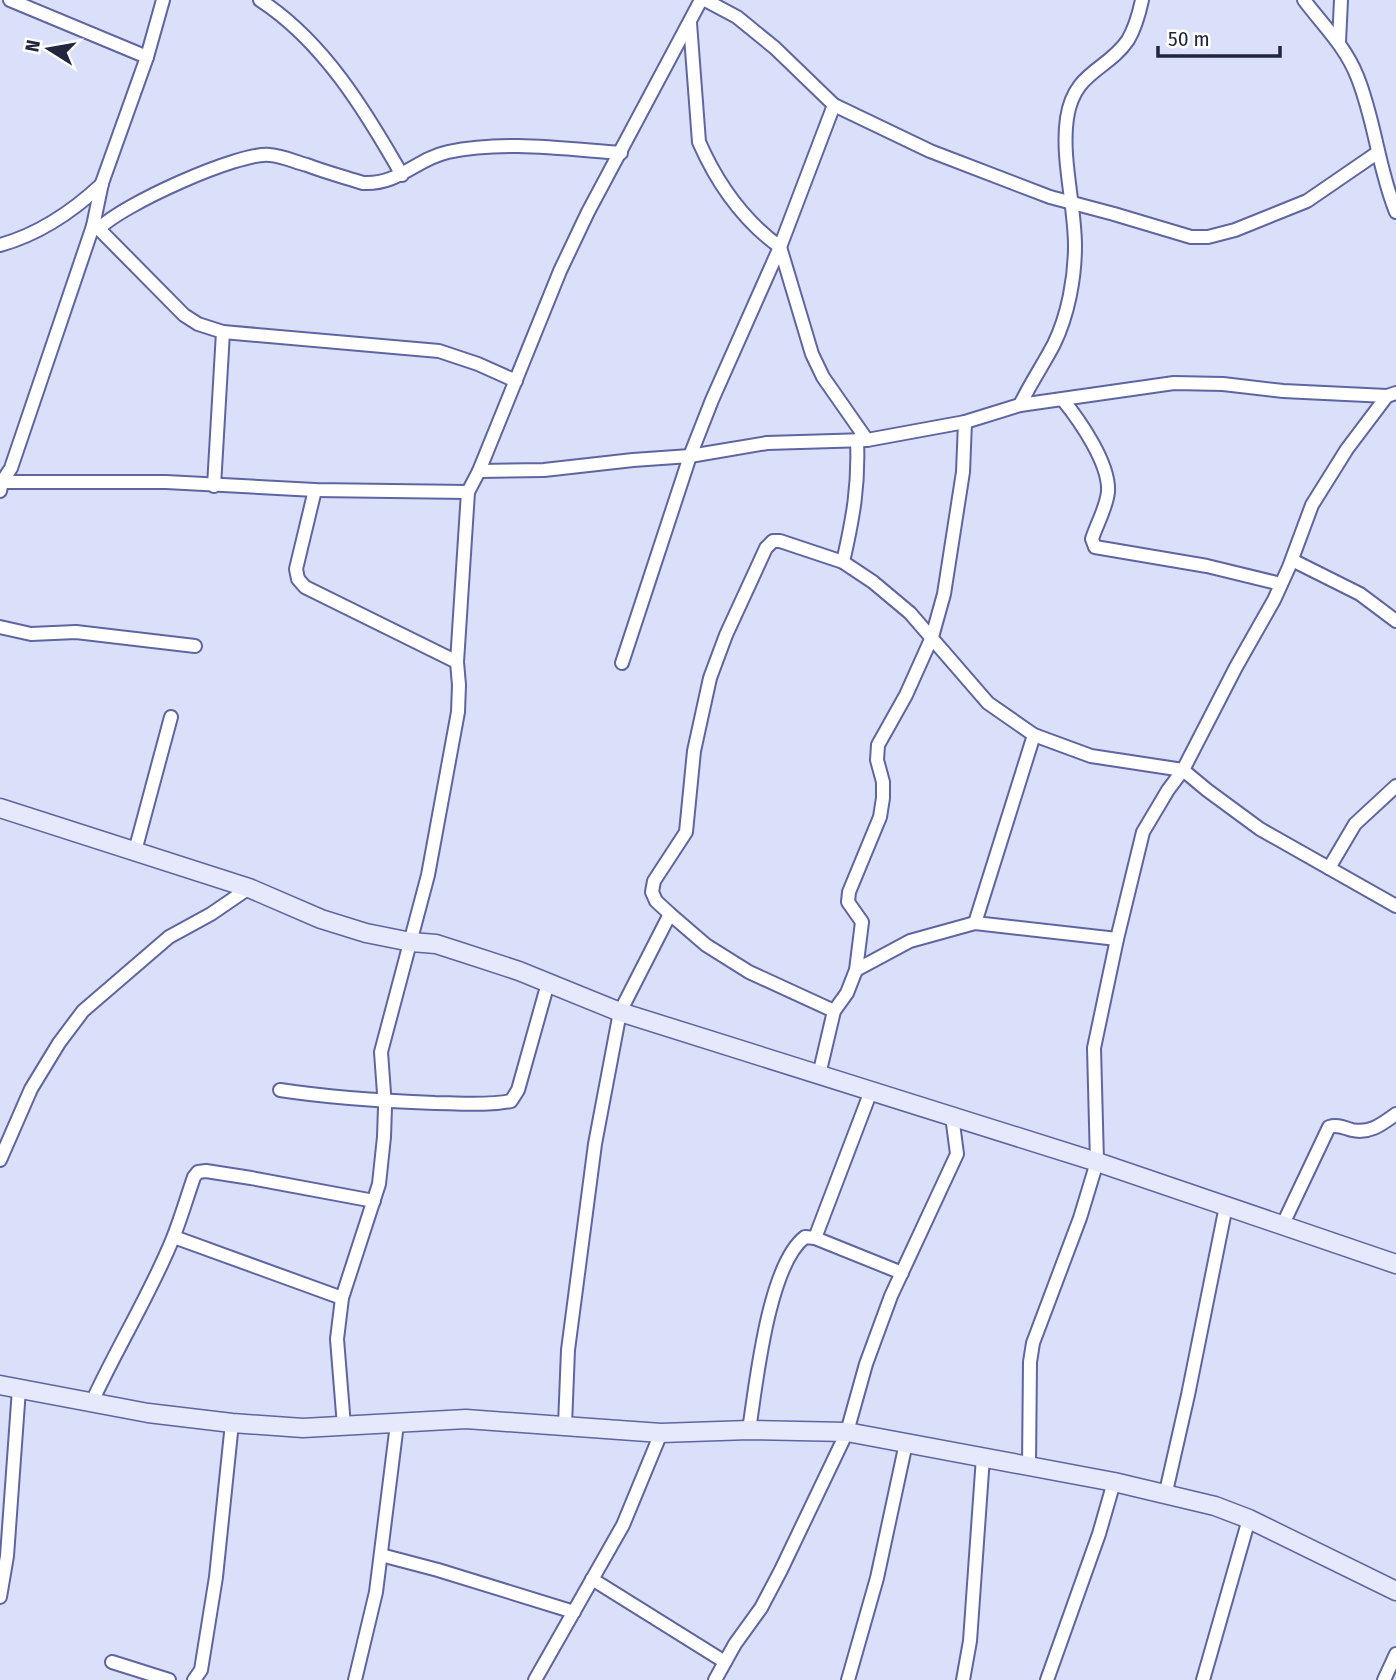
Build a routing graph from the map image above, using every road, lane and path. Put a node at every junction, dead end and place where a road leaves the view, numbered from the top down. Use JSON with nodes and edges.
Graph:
{"nodes":[{"id":1,"x":10,"y":0,"type":"edge"},
{"id":2,"x":163,"y":0,"type":"edge"},
{"id":3,"x":260,"y":0,"type":"edge"},
{"id":4,"x":703,"y":0,"type":"edge"},
{"id":5,"x":1142,"y":0,"type":"edge"},
{"id":6,"x":1304,"y":0,"type":"edge"},
{"id":7,"x":1341,"y":0,"type":"edge"},
{"id":8,"x":690,"y":22,"type":"junction"},
{"id":9,"x":1339,"y":42,"type":"junction"},
{"id":10,"x":147,"y":57,"type":"junction"},
{"id":11,"x":834,"y":106,"type":"junction"},
{"id":12,"x":621,"y":153,"type":"junction"},
{"id":13,"x":1377,"y":153,"type":"junction"},
{"id":14,"x":402,"y":174,"type":"junction"},
{"id":15,"x":102,"y":183,"type":"junction"},
{"id":16,"x":1073,"y":205,"type":"junction"},
{"id":17,"x":1396,"y":212,"type":"edge"},
{"id":18,"x":96,"y":227,"type":"junction"},
{"id":19,"x":0,"y":245,"type":"edge"},
{"id":20,"x":780,"y":247,"type":"junction"},
{"id":21,"x":223,"y":332,"type":"junction"},
{"id":22,"x":516,"y":381,"type":"junction"},
{"id":23,"x":1392,"y":394,"type":"edge"},
{"id":24,"x":1063,"y":400,"type":"junction"},
{"id":25,"x":1020,"y":405,"type":"junction"},
{"id":26,"x":965,"y":422,"type":"junction"},
{"id":27,"x":862,"y":440,"type":"junction"},
{"id":28,"x":690,"y":456,"type":"junction"},
{"id":29,"x":479,"y":471,"type":"junction"},
{"id":30,"x":1,"y":485,"type":"edge"},
{"id":31,"x":214,"y":486,"type":"junction"},
{"id":32,"x":315,"y":490,"type":"junction"},
{"id":33,"x":468,"y":492,"type":"junction"},
{"id":34,"x":1292,"y":561,"type":"junction"},
{"id":35,"x":843,"y":562,"type":"junction"},
{"id":36,"x":1281,"y":584,"type":"junction"},
{"id":37,"x":1396,"y":621,"type":"edge"},
{"id":38,"x":0,"y":627,"type":"edge"},
{"id":39,"x":932,"y":637,"type":"junction"},
{"id":40,"x":195,"y":646,"type":"dead end"},
{"id":41,"x":457,"y":662,"type":"junction"},
{"id":42,"x":622,"y":663,"type":"dead end"},
{"id":43,"x":171,"y":717,"type":"dead end"},
{"id":44,"x":1034,"y":735,"type":"junction"},
{"id":45,"x":1183,"y":770,"type":"junction"},
{"id":46,"x":1396,"y":786,"type":"edge"},
{"id":47,"x":0,"y":808,"type":"edge"},
{"id":48,"x":135,"y":851,"type":"junction"},
{"id":49,"x":1329,"y":868,"type":"junction"},
{"id":50,"x":249,"y":888,"type":"junction"},
{"id":51,"x":1396,"y":906,"type":"edge"},
{"id":52,"x":670,"y":914,"type":"junction"},
{"id":53,"x":975,"y":923,"type":"junction"},
{"id":54,"x":1117,"y":939,"type":"junction"},
{"id":55,"x":411,"y":942,"type":"junction"},
{"id":56,"x":856,"y":970,"type":"junction"},
{"id":57,"x":548,"y":983,"type":"junction"},
{"id":58,"x":834,"y":1011,"type":"junction"},
{"id":59,"x":620,"y":1012,"type":"junction"},
{"id":60,"x":819,"y":1075,"type":"junction"},
{"id":61,"x":279,"y":1090,"type":"dead end"},
{"id":62,"x":871,"y":1091,"type":"junction"},
{"id":63,"x":383,"y":1101,"type":"junction"},
{"id":64,"x":1396,"y":1114,"type":"edge"},
{"id":65,"x":951,"y":1116,"type":"junction"},
{"id":66,"x":0,"y":1160,"type":"edge"},
{"id":67,"x":1097,"y":1162,"type":"junction"},
{"id":68,"x":374,"y":1201,"type":"junction"},
{"id":69,"x":1226,"y":1206,"type":"junction"},
{"id":70,"x":1283,"y":1224,"type":"junction"},
{"id":71,"x":174,"y":1237,"type":"junction"},
{"id":72,"x":815,"y":1238,"type":"junction"},
{"id":73,"x":1396,"y":1264,"type":"edge"},
{"id":74,"x":902,"y":1273,"type":"junction"},
{"id":75,"x":342,"y":1298,"type":"junction"},
{"id":76,"x":0,"y":1385,"type":"edge"},
{"id":77,"x":19,"y":1389,"type":"junction"},
{"id":78,"x":92,"y":1402,"type":"junction"},
{"id":79,"x":232,"y":1423,"type":"junction"},
{"id":80,"x":397,"y":1424,"type":"junction"},
{"id":81,"x":565,"y":1425,"type":"junction"},
{"id":82,"x":344,"y":1426,"type":"junction"},
{"id":83,"x":749,"y":1430,"type":"junction"},
{"id":84,"x":847,"y":1432,"type":"junction"},
{"id":85,"x":661,"y":1433,"type":"junction"},
{"id":86,"x":906,"y":1443,"type":"junction"},
{"id":87,"x":983,"y":1457,"type":"junction"},
{"id":88,"x":1029,"y":1465,"type":"junction"},
{"id":89,"x":1114,"y":1482,"type":"junction"},
{"id":90,"x":1165,"y":1496,"type":"junction"},
{"id":91,"x":1249,"y":1519,"type":"junction"},
{"id":92,"x":381,"y":1555,"type":"junction"},
{"id":93,"x":592,"y":1578,"type":"junction"},
{"id":94,"x":1396,"y":1591,"type":"edge"},
{"id":95,"x":0,"y":1597,"type":"edge"},
{"id":96,"x":574,"y":1612,"type":"junction"},
{"id":97,"x":1396,"y":1654,"type":"edge"},
{"id":98,"x":112,"y":1662,"type":"dead end"},
{"id":99,"x":726,"y":1662,"type":"junction"},
{"id":100,"x":169,"y":1680,"type":"edge"},
{"id":101,"x":194,"y":1680,"type":"edge"},
{"id":102,"x":355,"y":1680,"type":"edge"},
{"id":103,"x":536,"y":1680,"type":"edge"},
{"id":104,"x":715,"y":1680,"type":"edge"},
{"id":105,"x":849,"y":1680,"type":"edge"},
{"id":106,"x":963,"y":1680,"type":"edge"},
{"id":107,"x":1047,"y":1680,"type":"edge"},
{"id":108,"x":1203,"y":1680,"type":"edge"},
{"id":109,"x":1384,"y":1680,"type":"edge"}],
"edges":[{"from":1,"to":10,"type":"street"},
{"from":2,"to":10,"type":"street"},
{"from":3,"to":14,"type":"street"},
{"from":4,"to":8,"type":"street"},
{"from":4,"to":11,"type":"street"},
{"from":5,"to":16,"type":"street"},
{"from":6,"to":9,"type":"street"},
{"from":7,"to":9,"type":"street"},
{"from":8,"to":12,"type":"street"},
{"from":8,"to":20,"type":"street"},
{"from":9,"to":13,"type":"street"},
{"from":10,"to":15,"type":"street"},
{"from":11,"to":16,"type":"street"},
{"from":11,"to":20,"type":"street"},
{"from":12,"to":14,"type":"street"},
{"from":12,"to":22,"type":"street"},
{"from":13,"to":16,"type":"street"},
{"from":13,"to":17,"type":"street"},
{"from":14,"to":18,"type":"street"},
{"from":15,"to":18,"type":"street"},
{"from":15,"to":19,"type":"street"},
{"from":16,"to":25,"type":"street"},
{"from":18,"to":21,"type":"street"},
{"from":18,"to":30,"type":"street"},
{"from":20,"to":27,"type":"street"},
{"from":20,"to":28,"type":"street"},
{"from":21,"to":22,"type":"street"},
{"from":21,"to":31,"type":"street"},
{"from":22,"to":29,"type":"street"},
{"from":23,"to":24,"type":"street"},
{"from":23,"to":34,"type":"street"},
{"from":24,"to":25,"type":"street"},
{"from":24,"to":36,"type":"street"},
{"from":25,"to":26,"type":"street"},
{"from":26,"to":27,"type":"street"},
{"from":26,"to":39,"type":"street"},
{"from":27,"to":28,"type":"street"},
{"from":27,"to":35,"type":"street"},
{"from":28,"to":29,"type":"street"},
{"from":28,"to":42,"type":"street"},
{"from":29,"to":33,"type":"street"},
{"from":30,"to":31,"type":"street"},
{"from":31,"to":32,"type":"street"},
{"from":32,"to":33,"type":"street"},
{"from":32,"to":41,"type":"street"},
{"from":33,"to":41,"type":"street"},
{"from":34,"to":36,"type":"street"},
{"from":34,"to":37,"type":"street"},
{"from":35,"to":39,"type":"street"},
{"from":35,"to":52,"type":"street"},
{"from":36,"to":45,"type":"street"},
{"from":38,"to":40,"type":"street"},
{"from":39,"to":44,"type":"street"},
{"from":39,"to":56,"type":"street"},
{"from":41,"to":55,"type":"street"},
{"from":43,"to":48,"type":"street"},
{"from":44,"to":45,"type":"street"},
{"from":44,"to":53,"type":"street"},
{"from":45,"to":49,"type":"street"},
{"from":45,"to":54,"type":"street"},
{"from":46,"to":49,"type":"street"},
{"from":47,"to":48,"type":"street"},
{"from":48,"to":50,"type":"street"},
{"from":49,"to":51,"type":"street"},
{"from":50,"to":55,"type":"street"},
{"from":50,"to":66,"type":"street"},
{"from":52,"to":58,"type":"street"},
{"from":52,"to":59,"type":"street"},
{"from":53,"to":54,"type":"street"},
{"from":53,"to":56,"type":"street"},
{"from":54,"to":67,"type":"street"},
{"from":55,"to":57,"type":"street"},
{"from":55,"to":63,"type":"street"},
{"from":56,"to":58,"type":"street"},
{"from":57,"to":59,"type":"street"},
{"from":57,"to":63,"type":"street"},
{"from":58,"to":60,"type":"street"},
{"from":59,"to":60,"type":"street"},
{"from":59,"to":81,"type":"street"},
{"from":60,"to":62,"type":"street"},
{"from":61,"to":63,"type":"street"},
{"from":62,"to":65,"type":"street"},
{"from":62,"to":72,"type":"street"},
{"from":63,"to":68,"type":"street"},
{"from":64,"to":70,"type":"street"},
{"from":65,"to":67,"type":"street"},
{"from":65,"to":74,"type":"street"},
{"from":67,"to":69,"type":"street"},
{"from":67,"to":88,"type":"street"},
{"from":68,"to":71,"type":"street"},
{"from":68,"to":75,"type":"street"},
{"from":69,"to":70,"type":"street"},
{"from":69,"to":90,"type":"street"},
{"from":70,"to":73,"type":"street"},
{"from":71,"to":75,"type":"street"},
{"from":71,"to":78,"type":"street"},
{"from":72,"to":74,"type":"street"},
{"from":72,"to":83,"type":"street"},
{"from":74,"to":84,"type":"street"},
{"from":75,"to":82,"type":"street"},
{"from":76,"to":77,"type":"street"},
{"from":77,"to":78,"type":"street"},
{"from":77,"to":95,"type":"street"},
{"from":78,"to":79,"type":"street"},
{"from":79,"to":82,"type":"street"},
{"from":79,"to":101,"type":"street"},
{"from":80,"to":81,"type":"street"},
{"from":80,"to":82,"type":"street"},
{"from":80,"to":92,"type":"street"},
{"from":81,"to":85,"type":"street"},
{"from":83,"to":84,"type":"street"},
{"from":83,"to":85,"type":"street"},
{"from":84,"to":86,"type":"street"},
{"from":84,"to":99,"type":"street"},
{"from":85,"to":93,"type":"street"},
{"from":86,"to":87,"type":"street"},
{"from":86,"to":105,"type":"street"},
{"from":87,"to":88,"type":"street"},
{"from":87,"to":106,"type":"street"},
{"from":88,"to":89,"type":"street"},
{"from":89,"to":90,"type":"street"},
{"from":89,"to":107,"type":"street"},
{"from":90,"to":91,"type":"street"},
{"from":91,"to":94,"type":"street"},
{"from":91,"to":108,"type":"street"},
{"from":92,"to":96,"type":"street"},
{"from":92,"to":102,"type":"street"},
{"from":93,"to":96,"type":"street"},
{"from":93,"to":99,"type":"street"},
{"from":96,"to":103,"type":"street"},
{"from":97,"to":109,"type":"street"},
{"from":98,"to":100,"type":"street"},
{"from":99,"to":104,"type":"street"}]}
